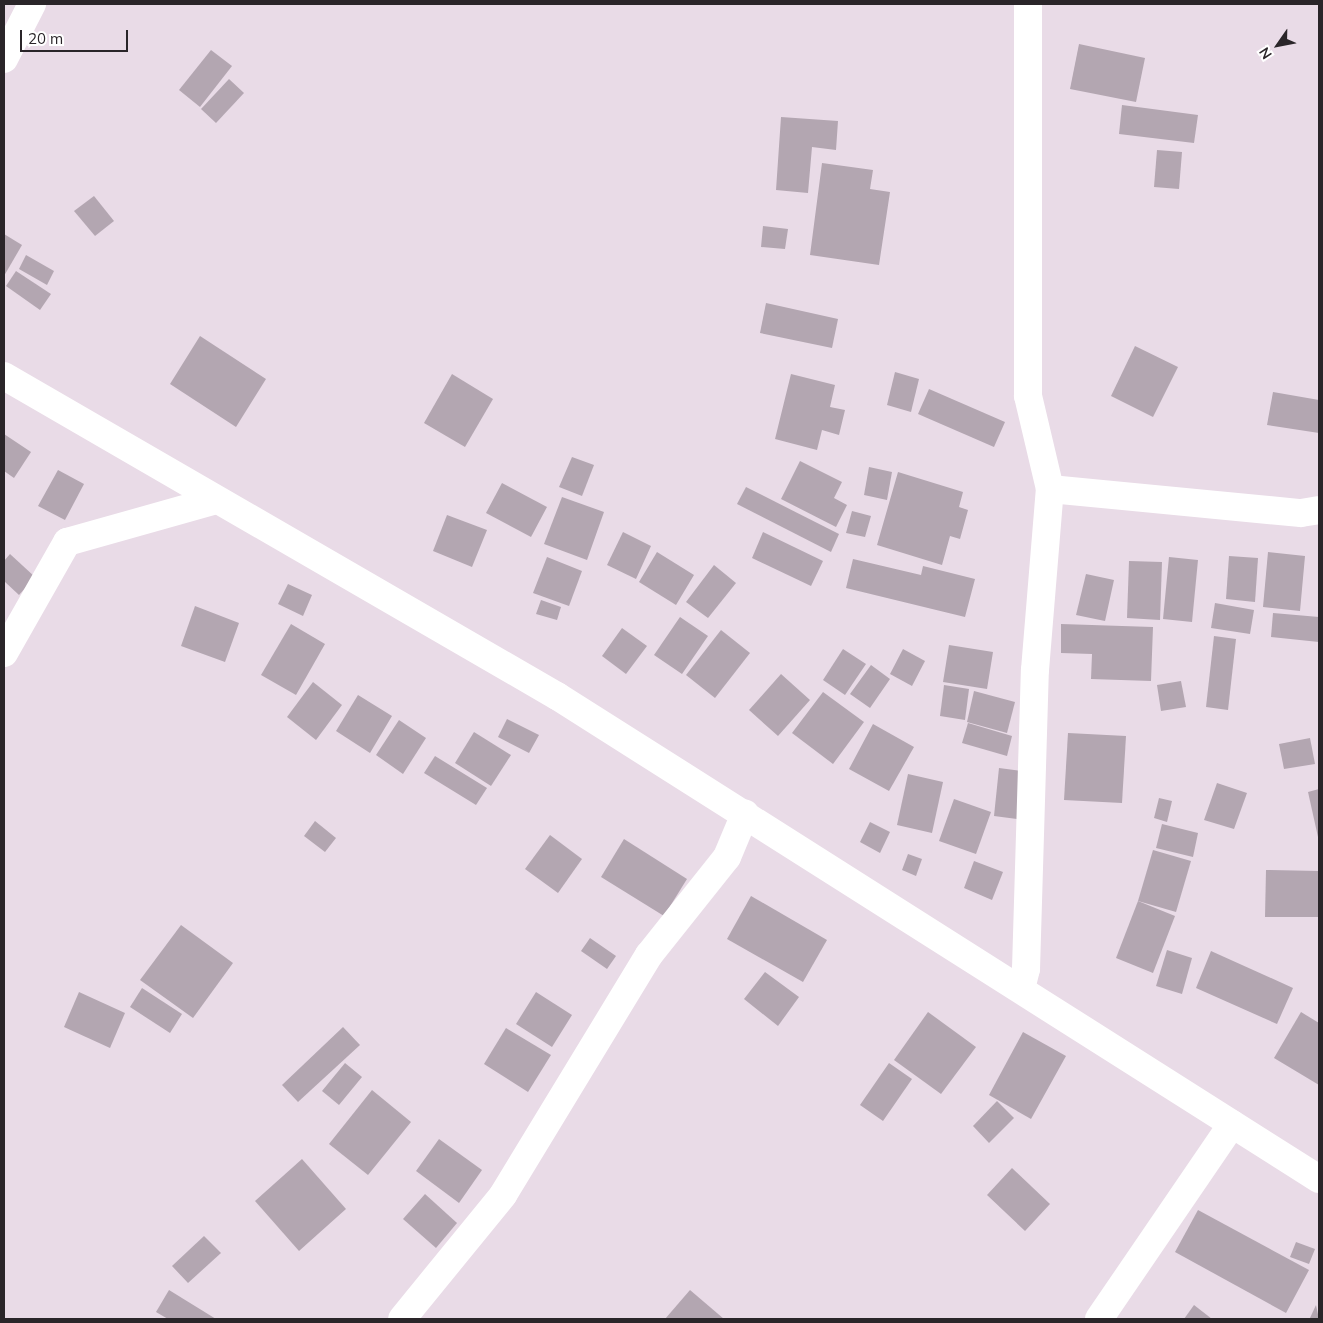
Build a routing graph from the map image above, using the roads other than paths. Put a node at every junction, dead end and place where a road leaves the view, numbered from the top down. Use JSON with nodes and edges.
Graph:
{"nodes":[{"id":1,"x":32,"y":4,"type":"edge"},
{"id":2,"x":1028,"y":4,"type":"edge"},
{"id":3,"x":4,"y":59,"type":"edge"},
{"id":4,"x":4,"y":376,"type":"edge"},
{"id":5,"x":1050,"y":489,"type":"junction"},
{"id":6,"x":216,"y":500,"type":"junction"},
{"id":7,"x":1319,"y":510,"type":"edge"},
{"id":8,"x":4,"y":653,"type":"edge"},
{"id":9,"x":745,"y":814,"type":"junction"},
{"id":10,"x":1021,"y":989,"type":"junction"},
{"id":11,"x":1232,"y":1124,"type":"junction"},
{"id":12,"x":1319,"y":1179,"type":"edge"},
{"id":13,"x":402,"y":1319,"type":"edge"},
{"id":14,"x":1099,"y":1319,"type":"edge"}],
"edges":[{"from":1,"to":3,"type":"street"},
{"from":2,"to":5,"type":"street"},
{"from":4,"to":6,"type":"street"},
{"from":5,"to":7,"type":"street"},
{"from":5,"to":10,"type":"street"},
{"from":6,"to":8,"type":"street"},
{"from":6,"to":9,"type":"street"},
{"from":9,"to":10,"type":"street"},
{"from":9,"to":13,"type":"street"},
{"from":10,"to":11,"type":"street"},
{"from":11,"to":12,"type":"street"},
{"from":11,"to":14,"type":"street"}]}
